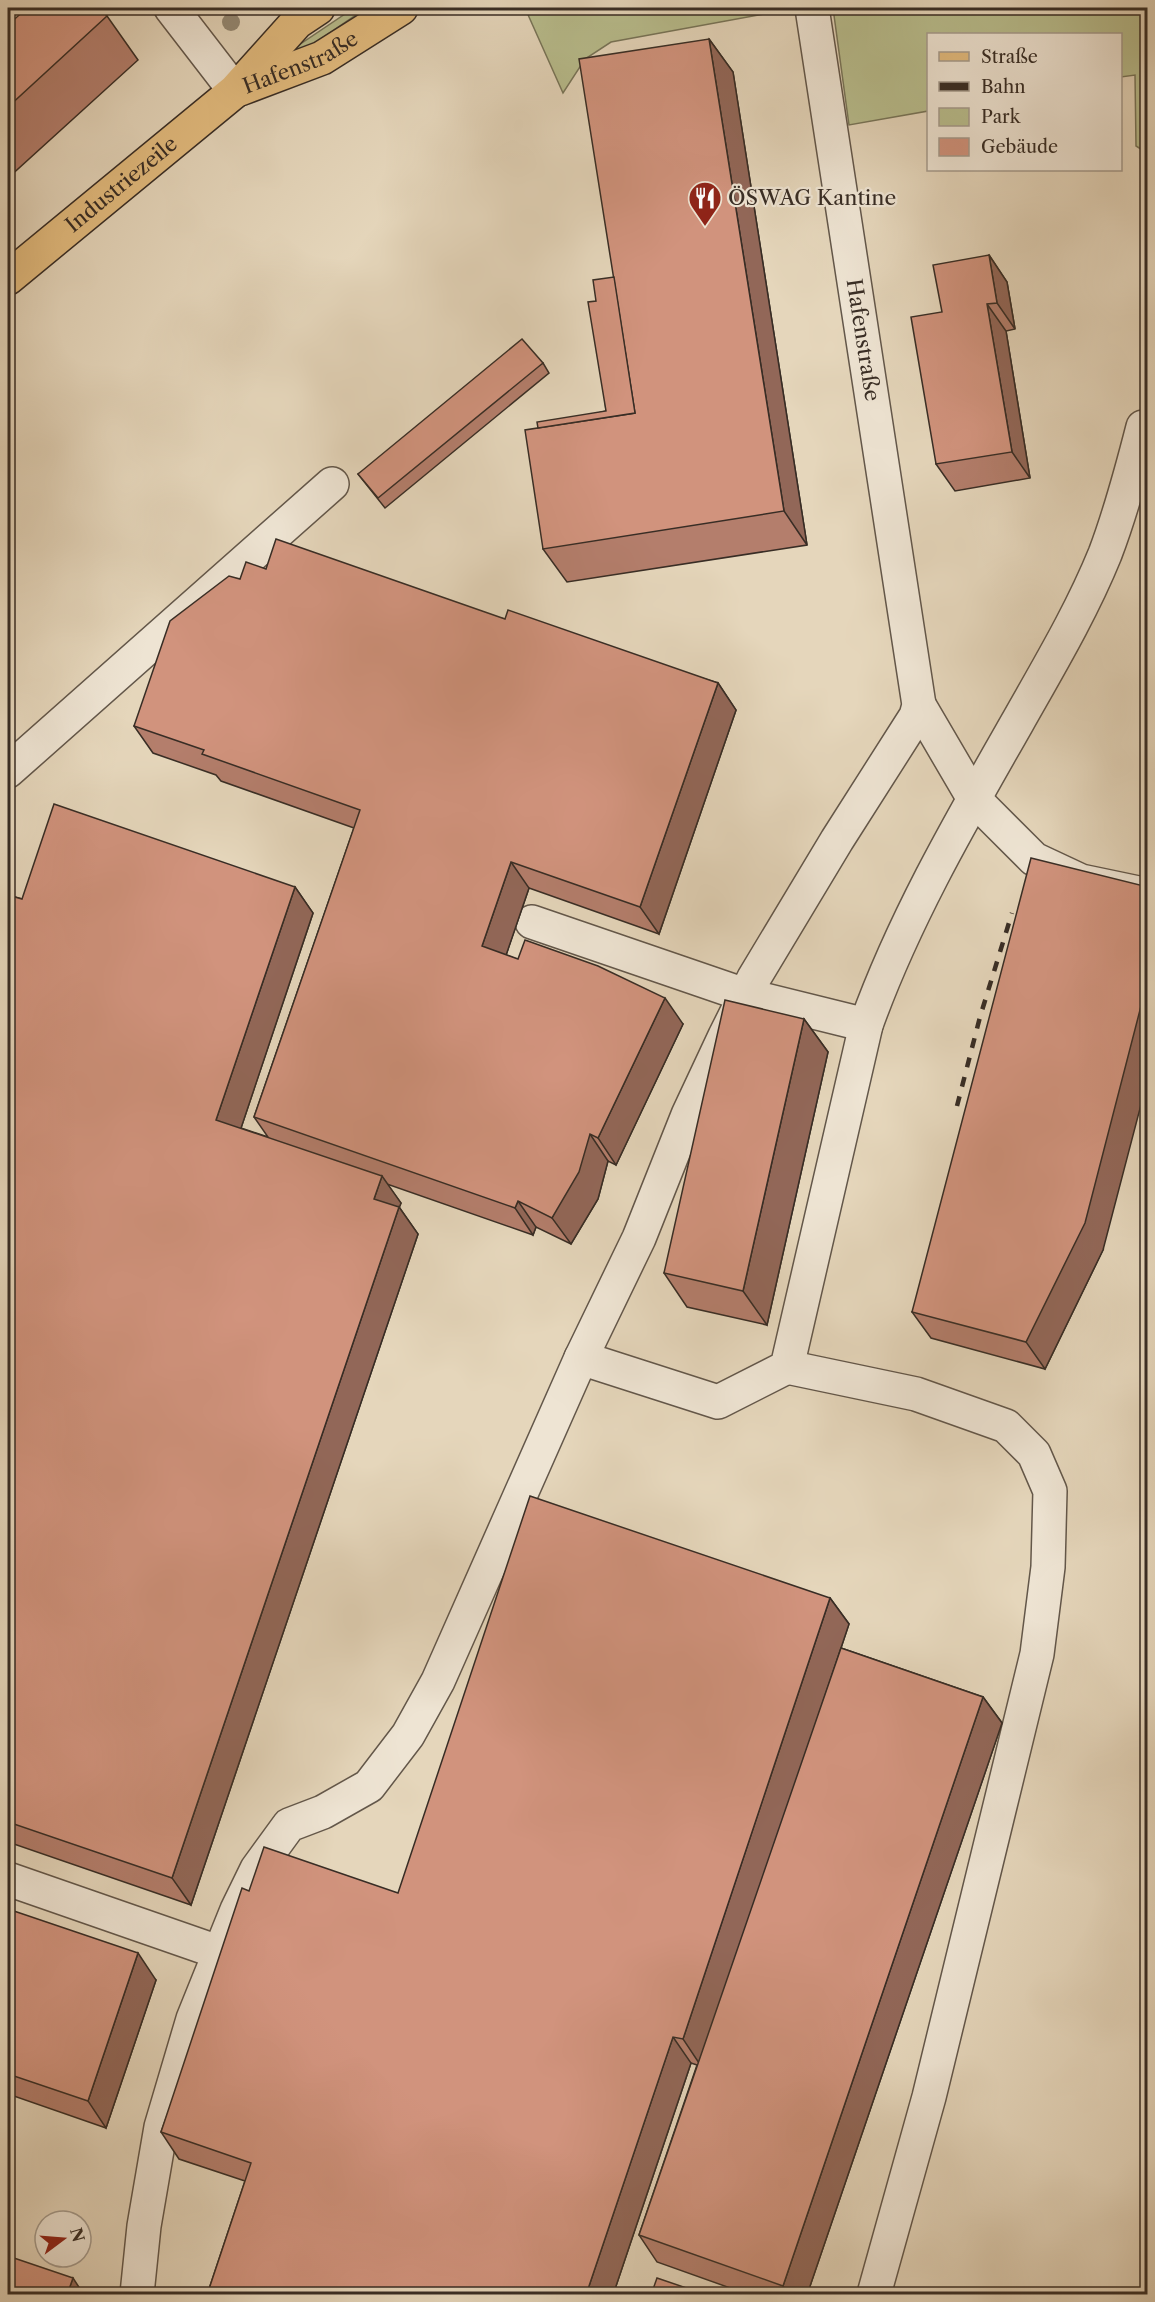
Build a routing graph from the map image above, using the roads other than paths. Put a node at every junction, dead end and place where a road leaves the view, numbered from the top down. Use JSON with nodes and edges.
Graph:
{"nodes":[{"id":1,"x":171,"y":8,"type":"edge"},
{"id":2,"x":318,"y":8,"type":"edge"},
{"id":3,"x":401,"y":8,"type":"edge"},
{"id":4,"x":812,"y":8,"type":"edge"},
{"id":5,"x":235,"y":91,"type":"junction"},
{"id":6,"x":8,"y":278,"type":"edge"},
{"id":7,"x":1143,"y":427,"type":"dead end"},
{"id":8,"x":332,"y":484,"type":"dead end"},
{"id":9,"x":919,"y":705,"type":"junction"},
{"id":10,"x":8,"y":771,"type":"edge"},
{"id":11,"x":974,"y":799,"type":"junction"},
{"id":12,"x":1148,"y":895,"type":"edge"},
{"id":13,"x":532,"y":922,"type":"dead end"},
{"id":14,"x":745,"y":995,"type":"junction"},
{"id":15,"x":866,"y":1025,"type":"junction"},
{"id":16,"x":581,"y":1358,"type":"junction"},
{"id":17,"x":787,"y":1367,"type":"junction"},
{"id":18,"x":8,"y":1879,"type":"edge"},
{"id":19,"x":218,"y":1952,"type":"junction"},
{"id":20,"x":137,"y":2295,"type":"edge"},
{"id":21,"x":874,"y":2295,"type":"edge"}],
"edges":[{"from":1,"to":5,"type":"street"},
{"from":2,"to":5,"type":"main road","name":"Hafenstraße"},
{"from":3,"to":5,"type":"main road","name":"Hafenstraße"},
{"from":4,"to":9,"type":"street","name":"Hafenstraße"},
{"from":5,"to":6,"type":"main road","name":"Industriezeile"},
{"from":7,"to":11,"type":"street"},
{"from":8,"to":10,"type":"street"},
{"from":9,"to":11,"type":"street"},
{"from":9,"to":14,"type":"street"},
{"from":11,"to":12,"type":"street"},
{"from":11,"to":15,"type":"street"},
{"from":13,"to":14,"type":"street"},
{"from":14,"to":15,"type":"street"},
{"from":14,"to":16,"type":"street"},
{"from":15,"to":17,"type":"street"},
{"from":16,"to":17,"type":"street"},
{"from":16,"to":19,"type":"street"},
{"from":17,"to":21,"type":"street"},
{"from":18,"to":19,"type":"street"},
{"from":19,"to":20,"type":"street"}]}
